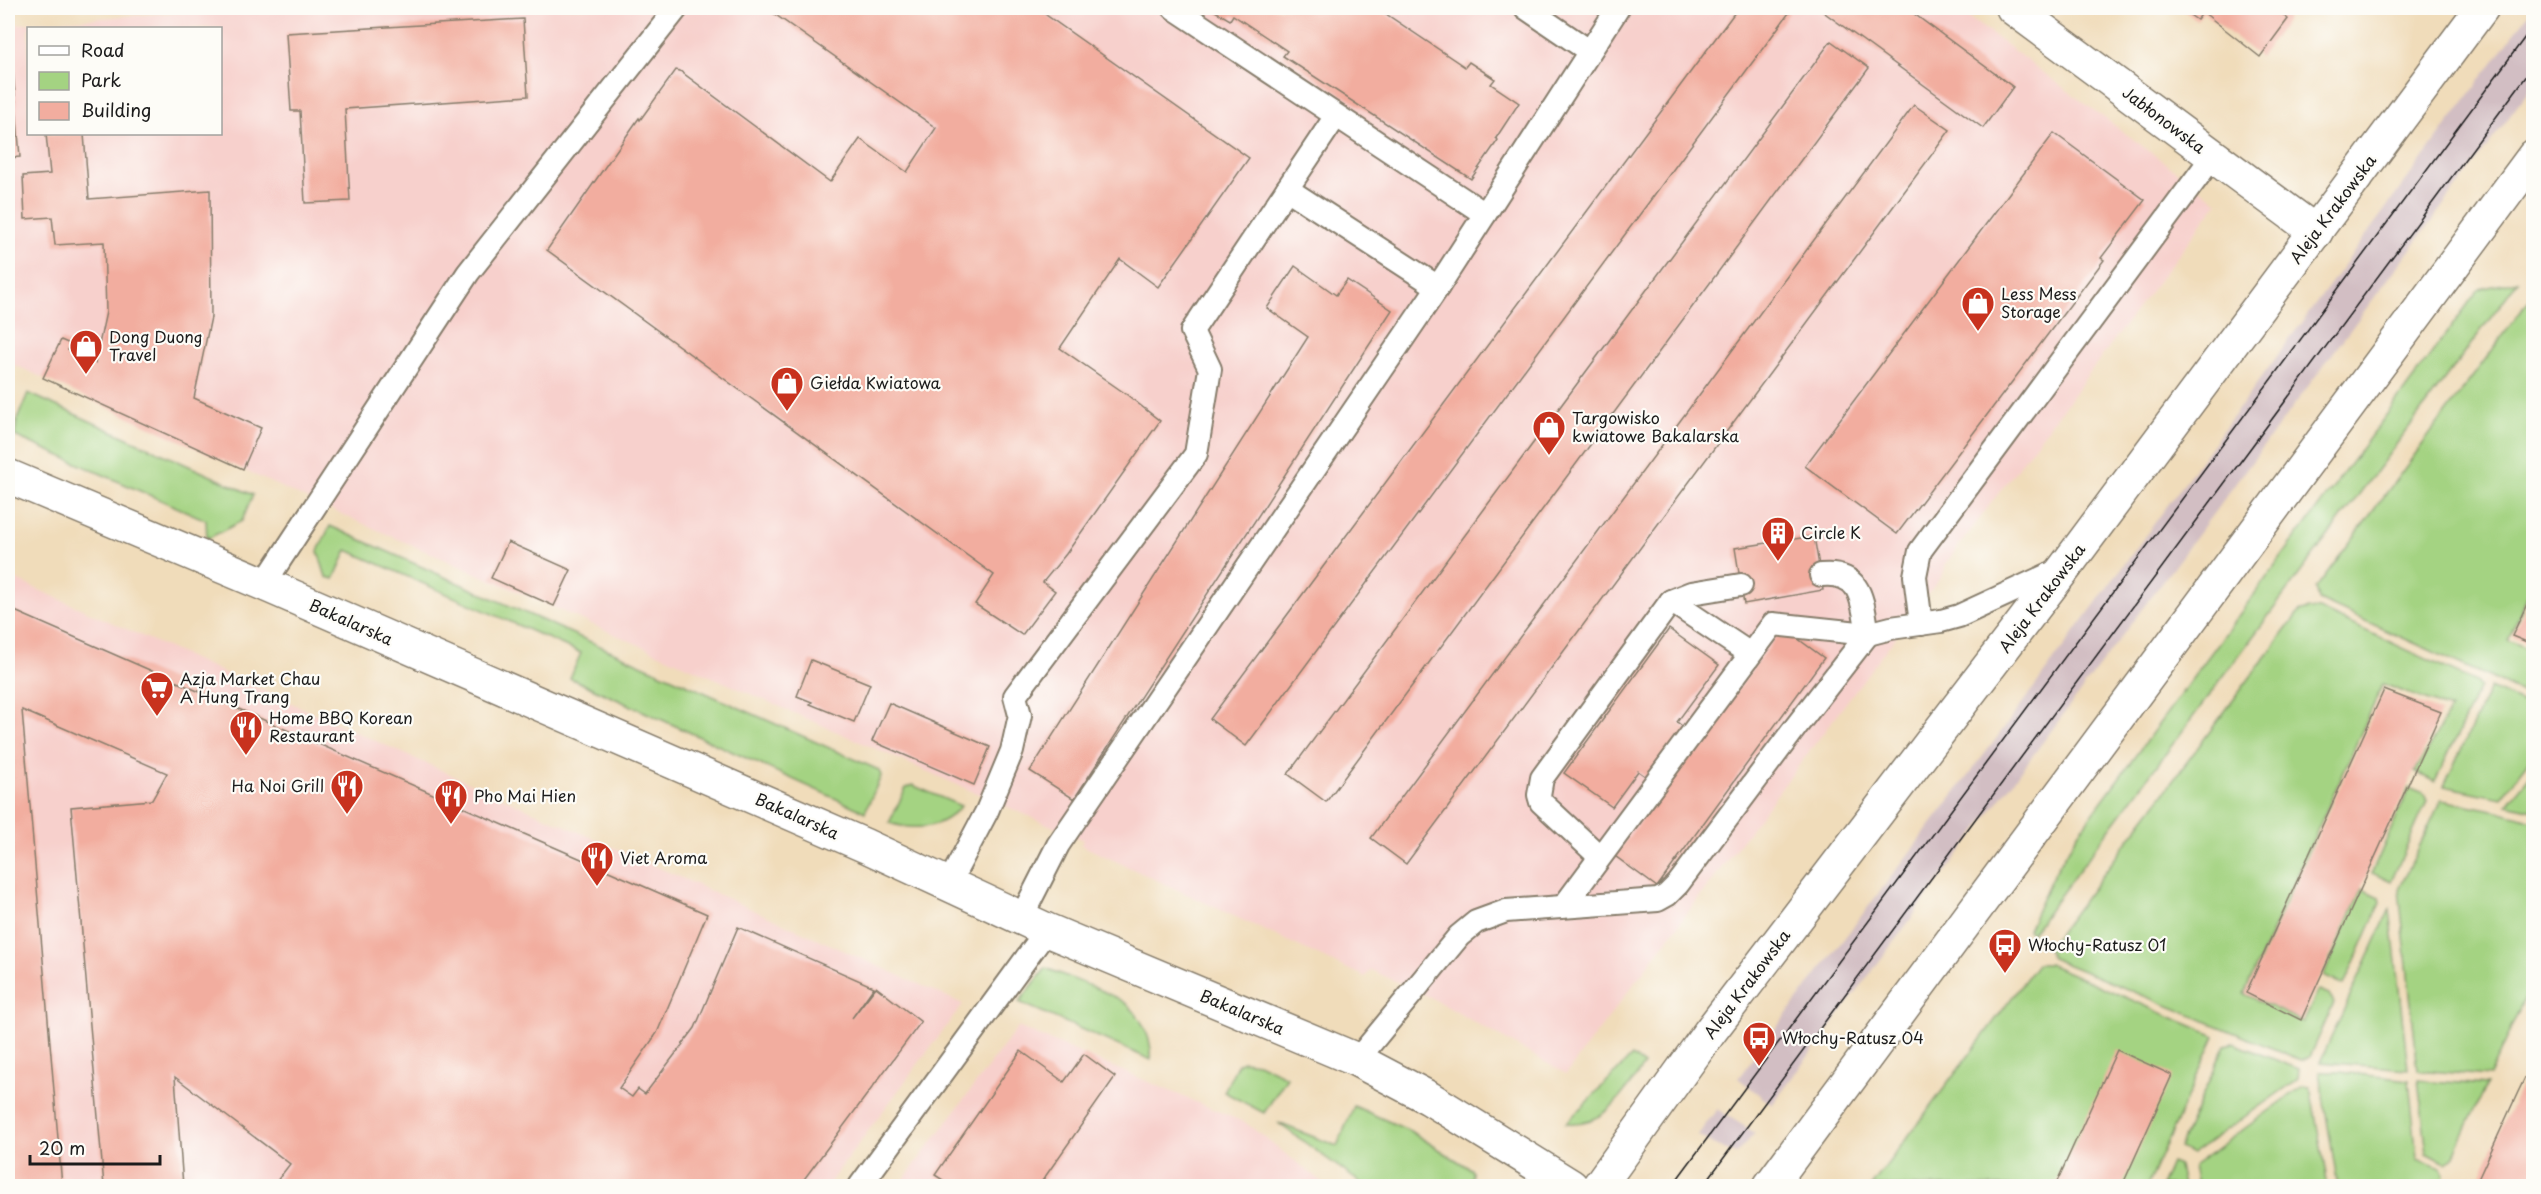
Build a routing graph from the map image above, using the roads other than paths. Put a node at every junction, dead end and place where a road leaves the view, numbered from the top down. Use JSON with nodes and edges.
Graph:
{"nodes":[{"id":1,"x":677,"y":8,"type":"edge"},
{"id":2,"x":1174,"y":8,"type":"edge"},
{"id":3,"x":1526,"y":8,"type":"edge"},
{"id":4,"x":1618,"y":8,"type":"edge"},
{"id":5,"x":2013,"y":8,"type":"edge"},
{"id":6,"x":2482,"y":8,"type":"edge"},
{"id":7,"x":1589,"y":51,"type":"junction"},
{"id":8,"x":1336,"y":116,"type":"junction"},
{"id":9,"x":2213,"y":156,"type":"junction"},
{"id":10,"x":2534,"y":156,"type":"edge"},
{"id":11,"x":1287,"y":189,"type":"junction"},
{"id":12,"x":1485,"y":214,"type":"junction"},
{"id":13,"x":2316,"y":232,"type":"junction"},
{"id":14,"x":1438,"y":286,"type":"junction"},
{"id":15,"x":8,"y":476,"type":"edge"},
{"id":16,"x":2066,"y":566,"type":"junction"},
{"id":17,"x":1821,"y":575,"type":"dead end"},
{"id":18,"x":264,"y":584,"type":"junction"},
{"id":19,"x":1741,"y":585,"type":"dead end"},
{"id":20,"x":1671,"y":601,"type":"junction"},
{"id":21,"x":1921,"y":624,"type":"junction"},
{"id":22,"x":1868,"y":634,"type":"junction"},
{"id":23,"x":1750,"y":654,"type":"junction"},
{"id":24,"x":1599,"y":856,"type":"junction"},
{"id":25,"x":948,"y":885,"type":"junction"},
{"id":26,"x":1564,"y":906,"type":"junction"},
{"id":27,"x":1034,"y":924,"type":"junction"},
{"id":28,"x":1357,"y":1060,"type":"junction"},
{"id":29,"x":860,"y":1186,"type":"edge"},
{"id":30,"x":1571,"y":1186,"type":"edge"},
{"id":31,"x":1599,"y":1186,"type":"edge"},
{"id":32,"x":1770,"y":1186,"type":"edge"}],
"edges":[{"from":1,"to":18,"type":"lane"},
{"from":2,"to":8,"type":"lane"},
{"from":3,"to":7,"type":"lane"},
{"from":4,"to":7,"type":"lane"},
{"from":5,"to":9,"type":"main road","name":"Jabłonowska"},
{"from":6,"to":13,"type":"main road","name":"Aleja Krakowska"},
{"from":7,"to":12,"type":"lane"},
{"from":8,"to":11,"type":"lane"},
{"from":8,"to":12,"type":"lane"},
{"from":9,"to":13,"type":"main road","name":"Jabłonowska"},
{"from":9,"to":21,"type":"lane"},
{"from":10,"to":32,"type":"main road"},
{"from":11,"to":14,"type":"lane"},
{"from":11,"to":25,"type":"lane"},
{"from":12,"to":14,"type":"lane"},
{"from":13,"to":16,"type":"main road","name":"Aleja Krakowska"},
{"from":14,"to":27,"type":"lane"},
{"from":15,"to":18,"type":"main road","name":"Bakalarska"},
{"from":16,"to":21,"type":"lane"},
{"from":16,"to":31,"type":"main road","name":"Aleja Krakowska"},
{"from":17,"to":22,"type":"lane"},
{"from":18,"to":25,"type":"main road","name":"Bakalarska"},
{"from":19,"to":20,"type":"lane"},
{"from":20,"to":23,"type":"lane"},
{"from":20,"to":24,"type":"lane"},
{"from":21,"to":22,"type":"lane"},
{"from":22,"to":23,"type":"lane"},
{"from":22,"to":26,"type":"lane"},
{"from":23,"to":24,"type":"lane"},
{"from":24,"to":26,"type":"lane"},
{"from":25,"to":27,"type":"main road","name":"Bakalarska"},
{"from":26,"to":28,"type":"lane"},
{"from":27,"to":28,"type":"main road","name":"Bakalarska"},
{"from":27,"to":29,"type":"lane"},
{"from":28,"to":30,"type":"main road","name":"Bakalarska"}]}
